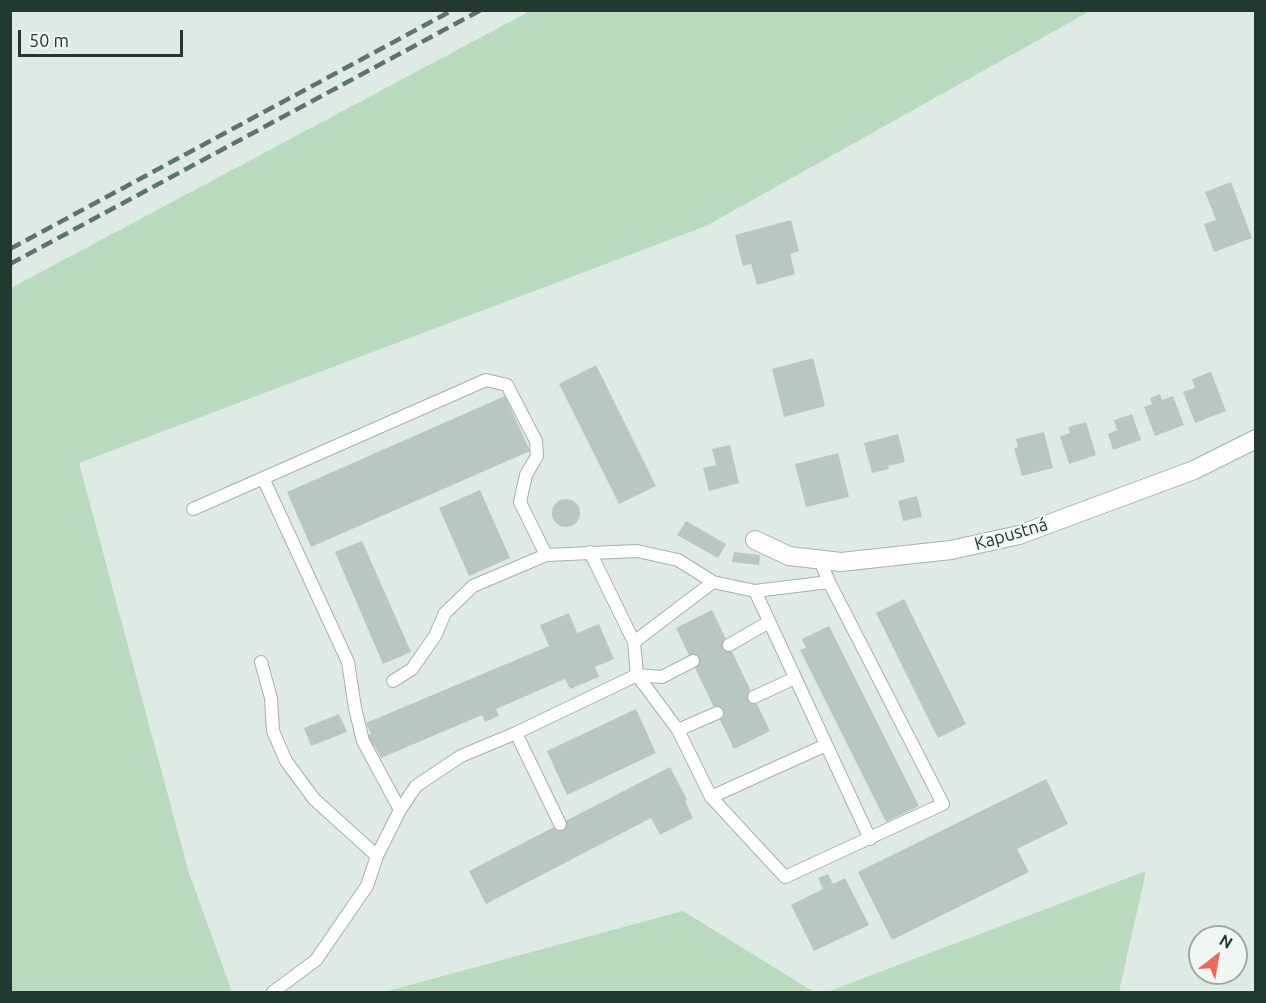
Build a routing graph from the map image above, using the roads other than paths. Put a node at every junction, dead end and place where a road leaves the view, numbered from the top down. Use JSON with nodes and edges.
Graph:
{"nodes":[{"id":1,"x":1256,"y":439,"type":"edge"},
{"id":2,"x":264,"y":478,"type":"junction"},
{"id":3,"x":193,"y":509,"type":"dead end"},
{"id":4,"x":755,"y":540,"type":"dead end"},
{"id":5,"x":590,"y":552,"type":"junction"},
{"id":6,"x":546,"y":555,"type":"junction"},
{"id":7,"x":820,"y":560,"type":"junction"},
{"id":8,"x":713,"y":582,"type":"junction"},
{"id":9,"x":828,"y":582,"type":"junction"},
{"id":10,"x":755,"y":591,"type":"junction"},
{"id":11,"x":769,"y":622,"type":"junction"},
{"id":12,"x":634,"y":642,"type":"junction"},
{"id":13,"x":729,"y":645,"type":"dead end"},
{"id":14,"x":693,"y":661,"type":"dead end"},
{"id":15,"x":261,"y":662,"type":"dead end"},
{"id":16,"x":637,"y":675,"type":"junction"},
{"id":17,"x":795,"y":678,"type":"junction"},
{"id":18,"x":393,"y":681,"type":"dead end"},
{"id":19,"x":754,"y":697,"type":"dead end"},
{"id":20,"x":717,"y":713,"type":"dead end"},
{"id":21,"x":678,"y":730,"type":"junction"},
{"id":22,"x":516,"y":733,"type":"junction"},
{"id":23,"x":826,"y":745,"type":"junction"},
{"id":24,"x":711,"y":797,"type":"junction"},
{"id":25,"x":400,"y":810,"type":"junction"},
{"id":26,"x":560,"y":824,"type":"dead end"},
{"id":27,"x":870,"y":839,"type":"junction"},
{"id":28,"x":377,"y":856,"type":"junction"},
{"id":29,"x":273,"y":993,"type":"edge"}],
"edges":[{"from":1,"to":7,"type":"street","name":"Kapustná"},
{"from":2,"to":3,"type":"lane"},
{"from":2,"to":6,"type":"lane"},
{"from":2,"to":25,"type":"lane"},
{"from":4,"to":7,"type":"street","name":"Kapustná"},
{"from":5,"to":6,"type":"lane"},
{"from":5,"to":8,"type":"lane"},
{"from":5,"to":12,"type":"lane"},
{"from":6,"to":18,"type":"lane"},
{"from":7,"to":9,"type":"lane"},
{"from":8,"to":10,"type":"lane"},
{"from":8,"to":12,"type":"lane"},
{"from":9,"to":10,"type":"lane"},
{"from":9,"to":27,"type":"lane"},
{"from":10,"to":11,"type":"lane"},
{"from":11,"to":13,"type":"lane"},
{"from":11,"to":17,"type":"lane"},
{"from":12,"to":16,"type":"lane"},
{"from":14,"to":16,"type":"lane"},
{"from":15,"to":28,"type":"lane"},
{"from":16,"to":21,"type":"lane"},
{"from":16,"to":22,"type":"lane"},
{"from":17,"to":19,"type":"lane"},
{"from":17,"to":23,"type":"lane"},
{"from":20,"to":21,"type":"lane"},
{"from":21,"to":24,"type":"lane"},
{"from":22,"to":25,"type":"lane"},
{"from":22,"to":26,"type":"lane"},
{"from":23,"to":24,"type":"lane"},
{"from":23,"to":27,"type":"lane"},
{"from":24,"to":27,"type":"lane"},
{"from":25,"to":28,"type":"lane"},
{"from":28,"to":29,"type":"lane"}]}
